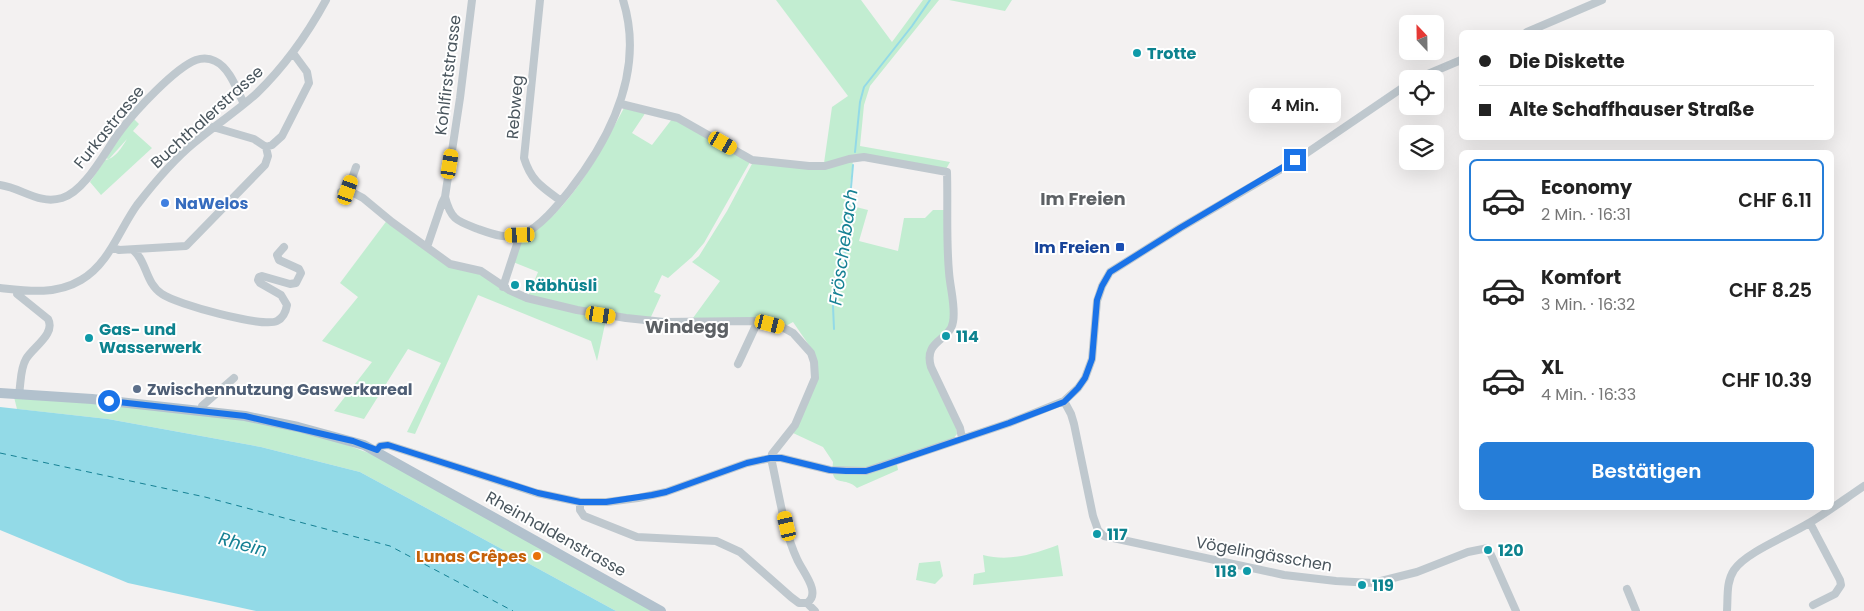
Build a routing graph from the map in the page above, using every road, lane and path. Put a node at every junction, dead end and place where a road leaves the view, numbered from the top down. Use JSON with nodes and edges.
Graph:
{"nodes":[{"id":1,"x":326,"y":0,"type":"edge"},
{"id":2,"x":472,"y":0,"type":"edge"},
{"id":3,"x":540,"y":0,"type":"edge"},
{"id":4,"x":623,"y":0,"type":"edge"},
{"id":5,"x":1602,"y":0,"type":"edge"},
{"id":6,"x":1532,"y":30,"type":"edge"},
{"id":7,"x":293,"y":53,"type":"junction"},
{"id":8,"x":1459,"y":61,"type":"edge"},
{"id":9,"x":1437,"y":70,"type":"edge"},
{"id":10,"x":1399,"y":90,"type":"edge"},
{"id":11,"x":244,"y":104,"type":"junction"},
{"id":12,"x":621,"y":104,"type":"junction"},
{"id":13,"x":213,"y":128,"type":"junction"},
{"id":14,"x":266,"y":147,"type":"junction"},
{"id":15,"x":356,"y":167,"type":"dead end"},
{"id":16,"x":0,"y":185,"type":"edge"},
{"id":17,"x":445,"y":197,"type":"junction"},
{"id":18,"x":561,"y":201,"type":"junction"},
{"id":19,"x":520,"y":235,"type":"junction"},
{"id":20,"x":112,"y":247,"type":"junction"},
{"id":21,"x":284,"y":247,"type":"dead end"},
{"id":22,"x":427,"y":247,"type":"junction"},
{"id":23,"x":133,"y":250,"type":"junction"},
{"id":24,"x":503,"y":287,"type":"junction"},
{"id":25,"x":0,"y":288,"type":"edge"},
{"id":26,"x":16,"y":290,"type":"junction"},
{"id":27,"x":758,"y":322,"type":"junction"},
{"id":28,"x":738,"y":364,"type":"dead end"},
{"id":29,"x":234,"y":378,"type":"dead end"},
{"id":30,"x":0,"y":393,"type":"edge"},
{"id":31,"x":19,"y":394,"type":"junction"},
{"id":32,"x":1064,"y":402,"type":"junction"},
{"id":33,"x":201,"y":411,"type":"junction"},
{"id":34,"x":962,"y":438,"type":"junction"},
{"id":35,"x":377,"y":450,"type":"junction"},
{"id":36,"x":770,"y":458,"type":"junction"},
{"id":37,"x":1864,"y":486,"type":"edge"},
{"id":38,"x":580,"y":502,"type":"junction"},
{"id":39,"x":1834,"y":507,"type":"edge"},
{"id":40,"x":1829,"y":510,"type":"edge"},
{"id":41,"x":1810,"y":523,"type":"junction"},
{"id":42,"x":1627,"y":589,"type":"dead end"},
{"id":43,"x":807,"y":603,"type":"junction"},
{"id":44,"x":1813,"y":605,"type":"dead end"},
{"id":45,"x":662,"y":611,"type":"edge"},
{"id":46,"x":815,"y":611,"type":"edge"},
{"id":47,"x":1516,"y":611,"type":"edge"},
{"id":48,"x":1636,"y":611,"type":"edge"},
{"id":49,"x":1727,"y":611,"type":"edge"}],
"edges":[{"from":1,"to":7,"type":"street","name":"Buchthalerstrasse"},
{"from":2,"to":17,"type":"street","name":"Kohlfirststrasse"},
{"from":3,"to":18,"type":"street","name":"Rebweg"},
{"from":4,"to":12,"type":"street"},
{"from":5,"to":6,"type":"street"},
{"from":7,"to":11,"type":"street","name":"Buchthalerstrasse"},
{"from":7,"to":14,"type":"street"},
{"from":8,"to":9,"type":"street"},
{"from":10,"to":32,"type":"street"},
{"from":11,"to":13,"type":"street","name":"Buchthalerstrasse"},
{"from":11,"to":16,"type":"street","name":"Furkastrasse"},
{"from":12,"to":18,"type":"street"},
{"from":12,"to":34,"type":"street"},
{"from":13,"to":14,"type":"street"},
{"from":13,"to":20,"type":"street","name":"Buchthalerstrasse"},
{"from":14,"to":23,"type":"street"},
{"from":15,"to":22,"type":"street"},
{"from":17,"to":19,"type":"street","name":"Kohlfirststrasse"},
{"from":17,"to":22,"type":"street"},
{"from":18,"to":19,"type":"street"},
{"from":19,"to":24,"type":"street"},
{"from":20,"to":23,"type":"street"},
{"from":20,"to":26,"type":"street","name":"Buchthalerstrasse"},
{"from":21,"to":23,"type":"street"},
{"from":22,"to":24,"type":"street"},
{"from":24,"to":27,"type":"street"},
{"from":25,"to":26,"type":"street","name":"Buchthalerstrasse"},
{"from":26,"to":31,"type":"street"},
{"from":27,"to":28,"type":"street"},
{"from":27,"to":36,"type":"street"},
{"from":29,"to":33,"type":"street"},
{"from":30,"to":31,"type":"main road","name":"Rheinhaldenstrasse"},
{"from":31,"to":33,"type":"main road","name":"Rheinhaldenstrasse"},
{"from":32,"to":34,"type":"street"},
{"from":32,"to":47,"type":"street","name":"Vögelingässchen"},
{"from":33,"to":35,"type":"main road","name":"Rheinhaldenstrasse"},
{"from":34,"to":36,"type":"street"},
{"from":35,"to":38,"type":"street"},
{"from":35,"to":45,"type":"main road","name":"Rheinhaldenstrasse"},
{"from":36,"to":38,"type":"street"},
{"from":36,"to":43,"type":"street"},
{"from":37,"to":39,"type":"street"},
{"from":38,"to":43,"type":"street"},
{"from":40,"to":41,"type":"street"},
{"from":41,"to":44,"type":"street"},
{"from":41,"to":49,"type":"street"},
{"from":42,"to":48,"type":"street"},
{"from":43,"to":46,"type":"street"}]}
